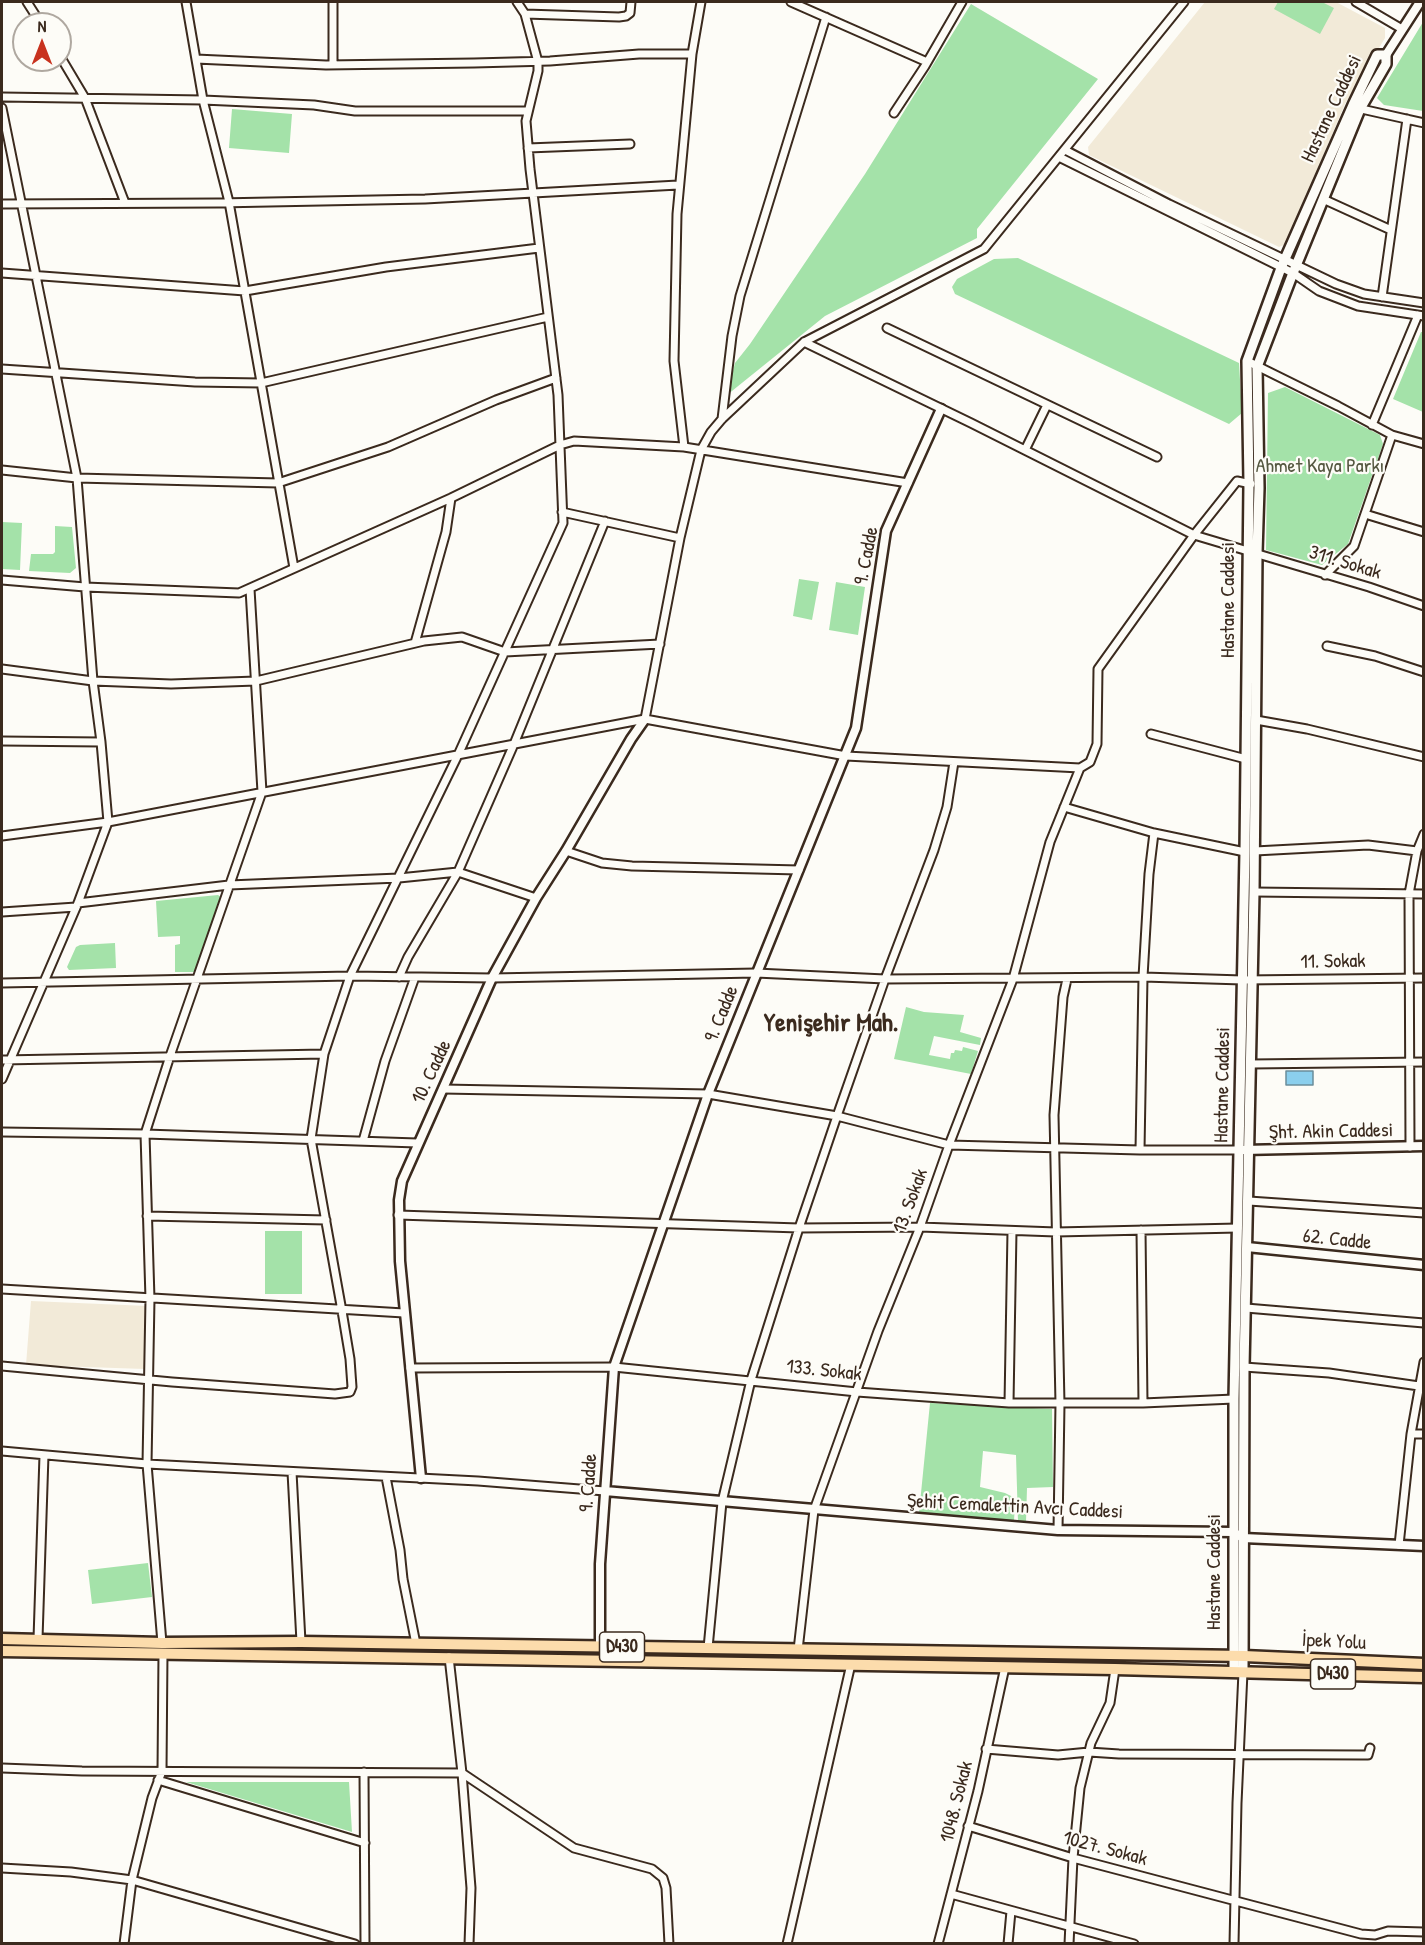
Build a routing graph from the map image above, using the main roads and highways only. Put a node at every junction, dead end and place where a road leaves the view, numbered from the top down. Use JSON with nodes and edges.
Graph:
{"nodes":[{"id":1,"x":1386,"y":55,"type":"road end"},
{"id":2,"x":1356,"y":107,"type":"junction"},
{"id":3,"x":1252,"y":552,"type":"junction"},
{"id":4,"x":1250,"y":852,"type":"junction"},
{"id":5,"x":1247,"y":980,"type":"junction"},
{"id":6,"x":1244,"y":1150,"type":"junction"},
{"id":7,"x":2,"y":1639,"type":"edge"},
{"id":8,"x":163,"y":1648,"type":"junction"},
{"id":9,"x":2,"y":1651,"type":"edge"},
{"id":10,"x":1238,"y":1656,"type":"junction"},
{"id":11,"x":1424,"y":1664,"type":"edge"},
{"id":12,"x":1238,"y":1672,"type":"junction"},
{"id":13,"x":1424,"y":1677,"type":"edge"}],
"edges":[{"from":1,"to":2,"type":"main road","name":"Hastane Caddesi"},
{"from":2,"to":3,"type":"main road","name":"Hastane Caddesi"},
{"from":2,"to":3,"type":"main road","name":"Hastane Caddesi"},
{"from":3,"to":4,"type":"main road","name":"Hastane Caddesi"},
{"from":3,"to":4,"type":"main road","name":"Hastane Caddesi"},
{"from":4,"to":5,"type":"main road","name":"Hastane Caddesi"},
{"from":4,"to":5,"type":"main road","name":"Hastane Caddesi"},
{"from":5,"to":6,"type":"main road","name":"Hastane Caddesi"},
{"from":5,"to":6,"type":"main road","name":"Hastane Caddesi"},
{"from":6,"to":10,"type":"main road","name":"Hastane Caddesi"},
{"from":6,"to":10,"type":"main road","name":"Hastane Caddesi"},
{"from":7,"to":8,"type":"highway","number":"D430"},
{"from":8,"to":9,"type":"highway","number":"D430"},
{"from":8,"to":10,"type":"highway","number":"D430"},
{"from":8,"to":12,"type":"highway","number":"D430"},
{"from":10,"to":11,"type":"highway","name":"İpek Yolu","number":"D430"},
{"from":10,"to":12,"type":"main road","name":"Hastane Caddesi"},
{"from":12,"to":13,"type":"highway","number":"D430"}]}
